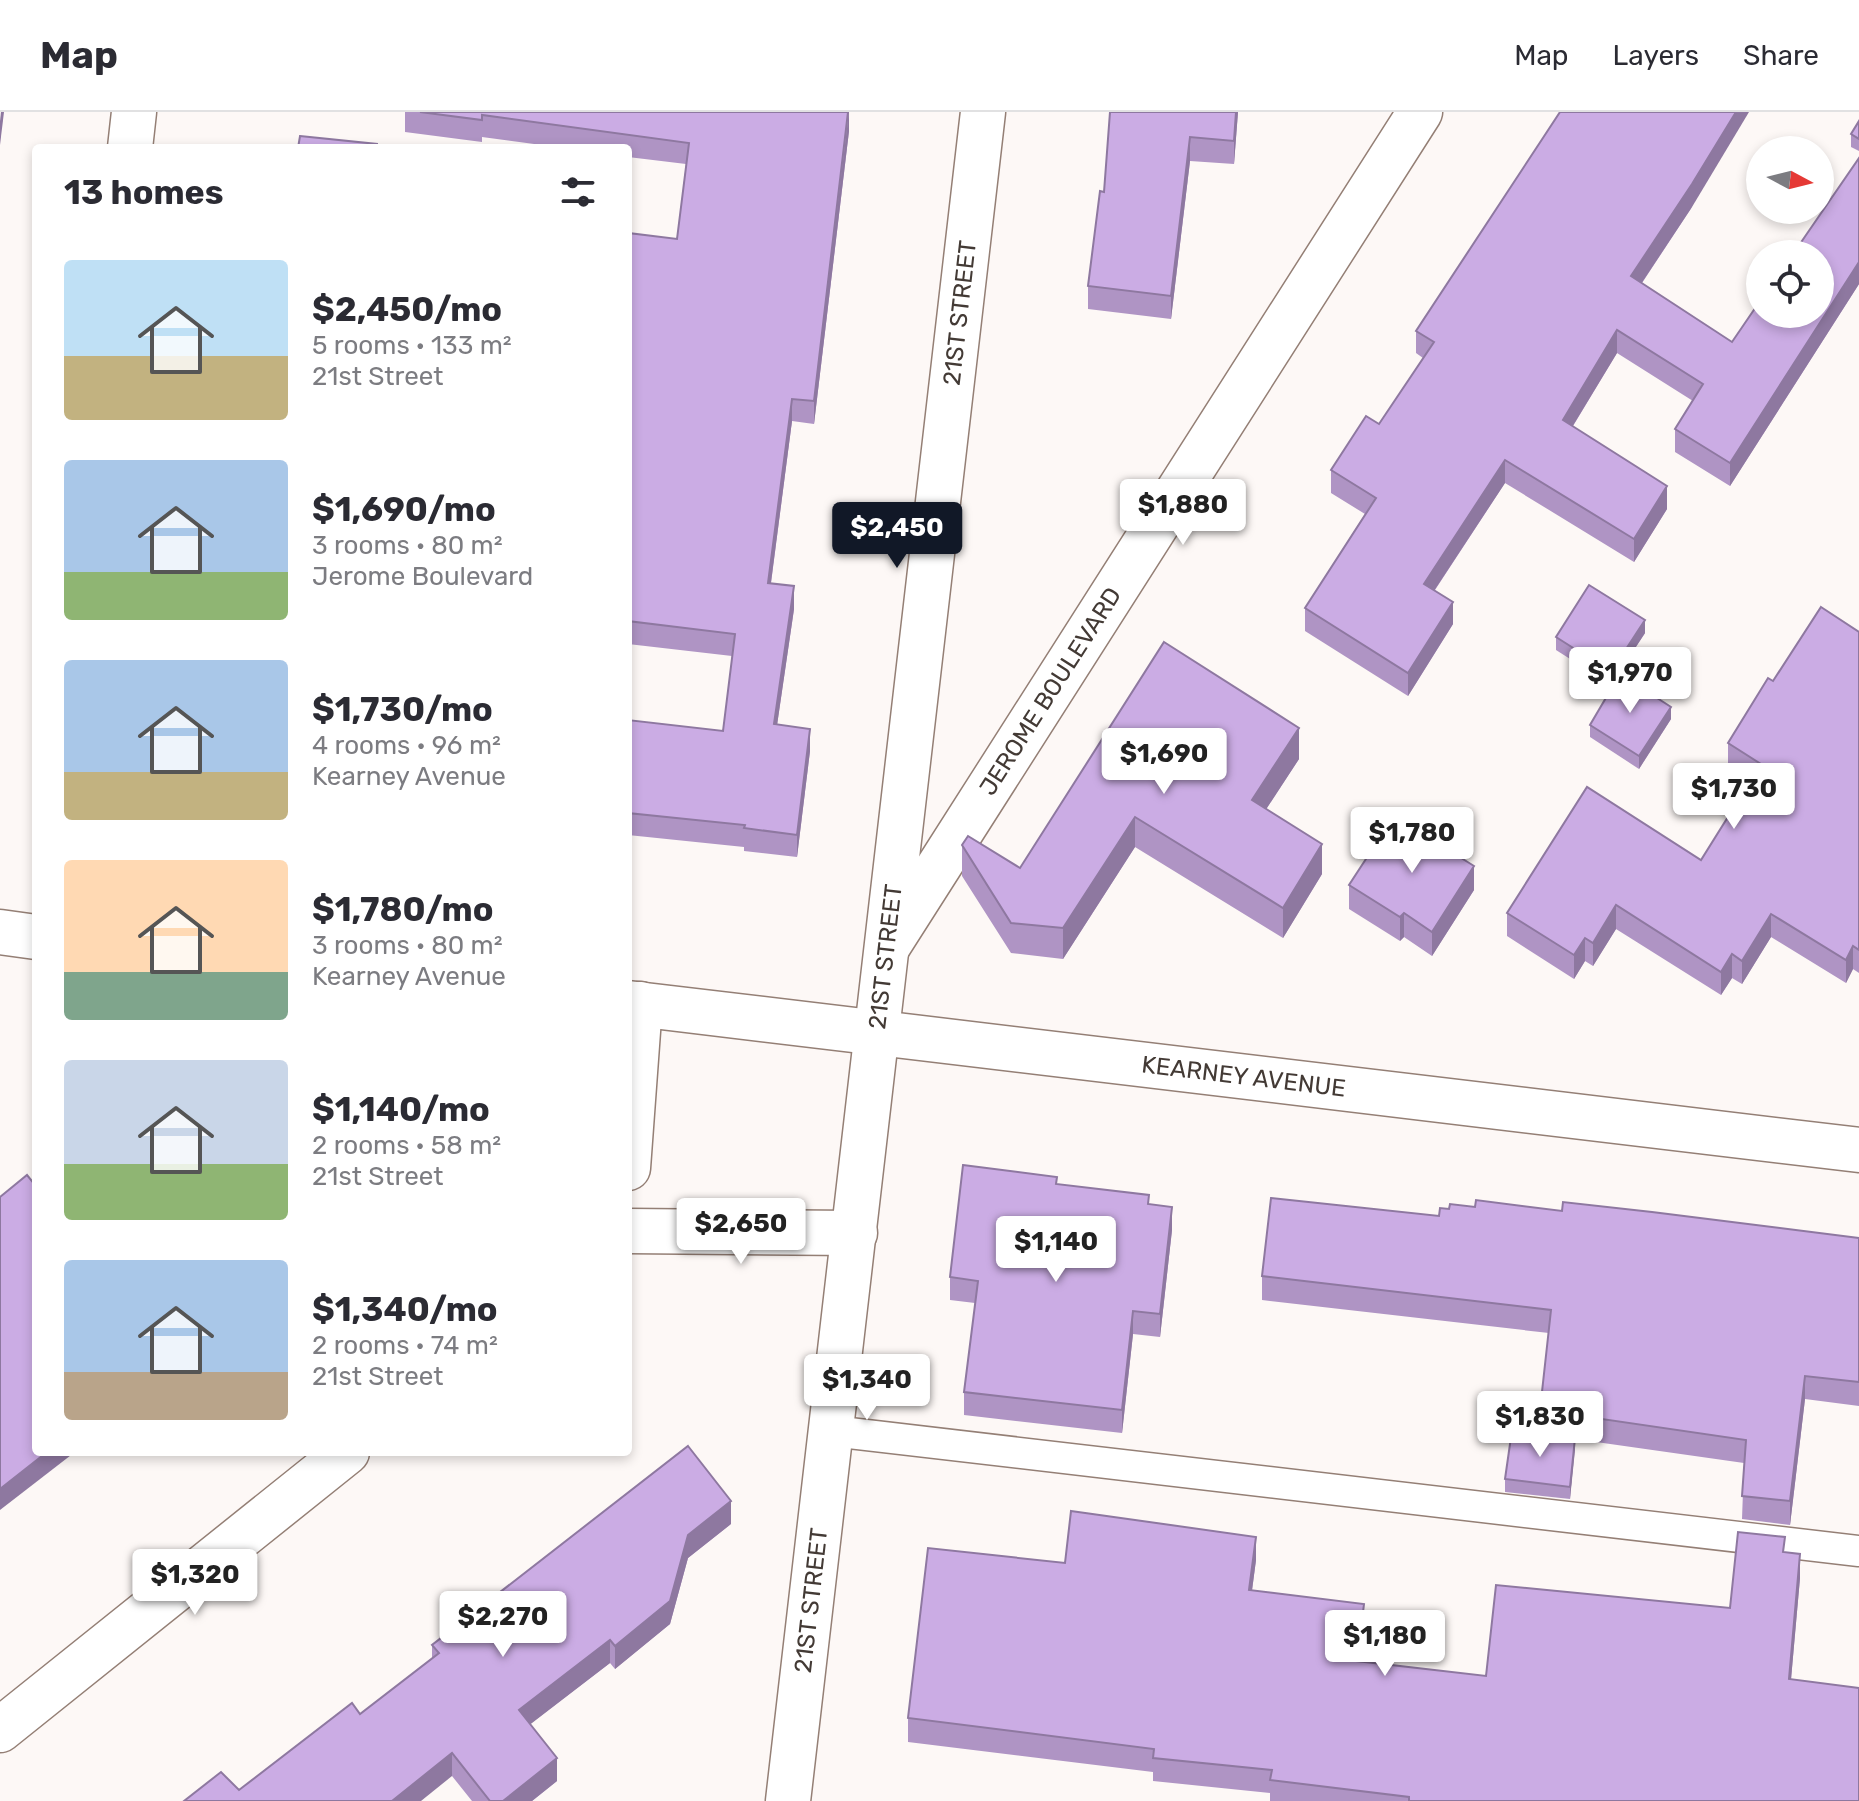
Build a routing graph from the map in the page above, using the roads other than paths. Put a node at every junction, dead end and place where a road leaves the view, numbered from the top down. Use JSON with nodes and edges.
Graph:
{"nodes":[{"id":1,"x":134,"y":112,"type":"edge"},
{"id":2,"x":983,"y":112,"type":"edge"},
{"id":3,"x":1420,"y":112,"type":"edge"},
{"id":4,"x":130,"y":144,"type":"edge"},
{"id":5,"x":0,"y":932,"type":"edge"},
{"id":6,"x":32,"y":936,"type":"edge"},
{"id":7,"x":888,"y":946,"type":"junction"},
{"id":8,"x":634,"y":1004,"type":"edge"},
{"id":9,"x":879,"y":1035,"type":"junction"},
{"id":10,"x":632,"y":1059,"type":"edge"},
{"id":11,"x":1859,"y":1150,"type":"edge"},
{"id":12,"x":632,"y":1231,"type":"edge"},
{"id":13,"x":855,"y":1233,"type":"junction"},
{"id":14,"x":832,"y":1431,"type":"junction"},
{"id":15,"x":342,"y":1456,"type":"edge"},
{"id":16,"x":1859,"y":1551,"type":"edge"},
{"id":17,"x":0,"y":1730,"type":"edge"},
{"id":18,"x":788,"y":1801,"type":"edge"}],
"edges":[{"from":1,"to":4,"type":"street"},
{"from":2,"to":7,"type":"street","name":"21ST STREET"},
{"from":3,"to":7,"type":"street","name":"JEROME BOULEVARD"},
{"from":5,"to":6,"type":"street"},
{"from":7,"to":9,"type":"street","name":"21ST STREET"},
{"from":8,"to":9,"type":"street","name":"KEARNEY AVENUE"},
{"from":8,"to":10,"type":"street"},
{"from":9,"to":11,"type":"street","name":"KEARNEY AVENUE"},
{"from":9,"to":13,"type":"street","name":"21ST STREET"},
{"from":12,"to":13,"type":"street"},
{"from":13,"to":14,"type":"street","name":"21ST STREET"},
{"from":14,"to":16,"type":"lane"},
{"from":14,"to":18,"type":"street","name":"21ST STREET"},
{"from":15,"to":17,"type":"street"}]}
